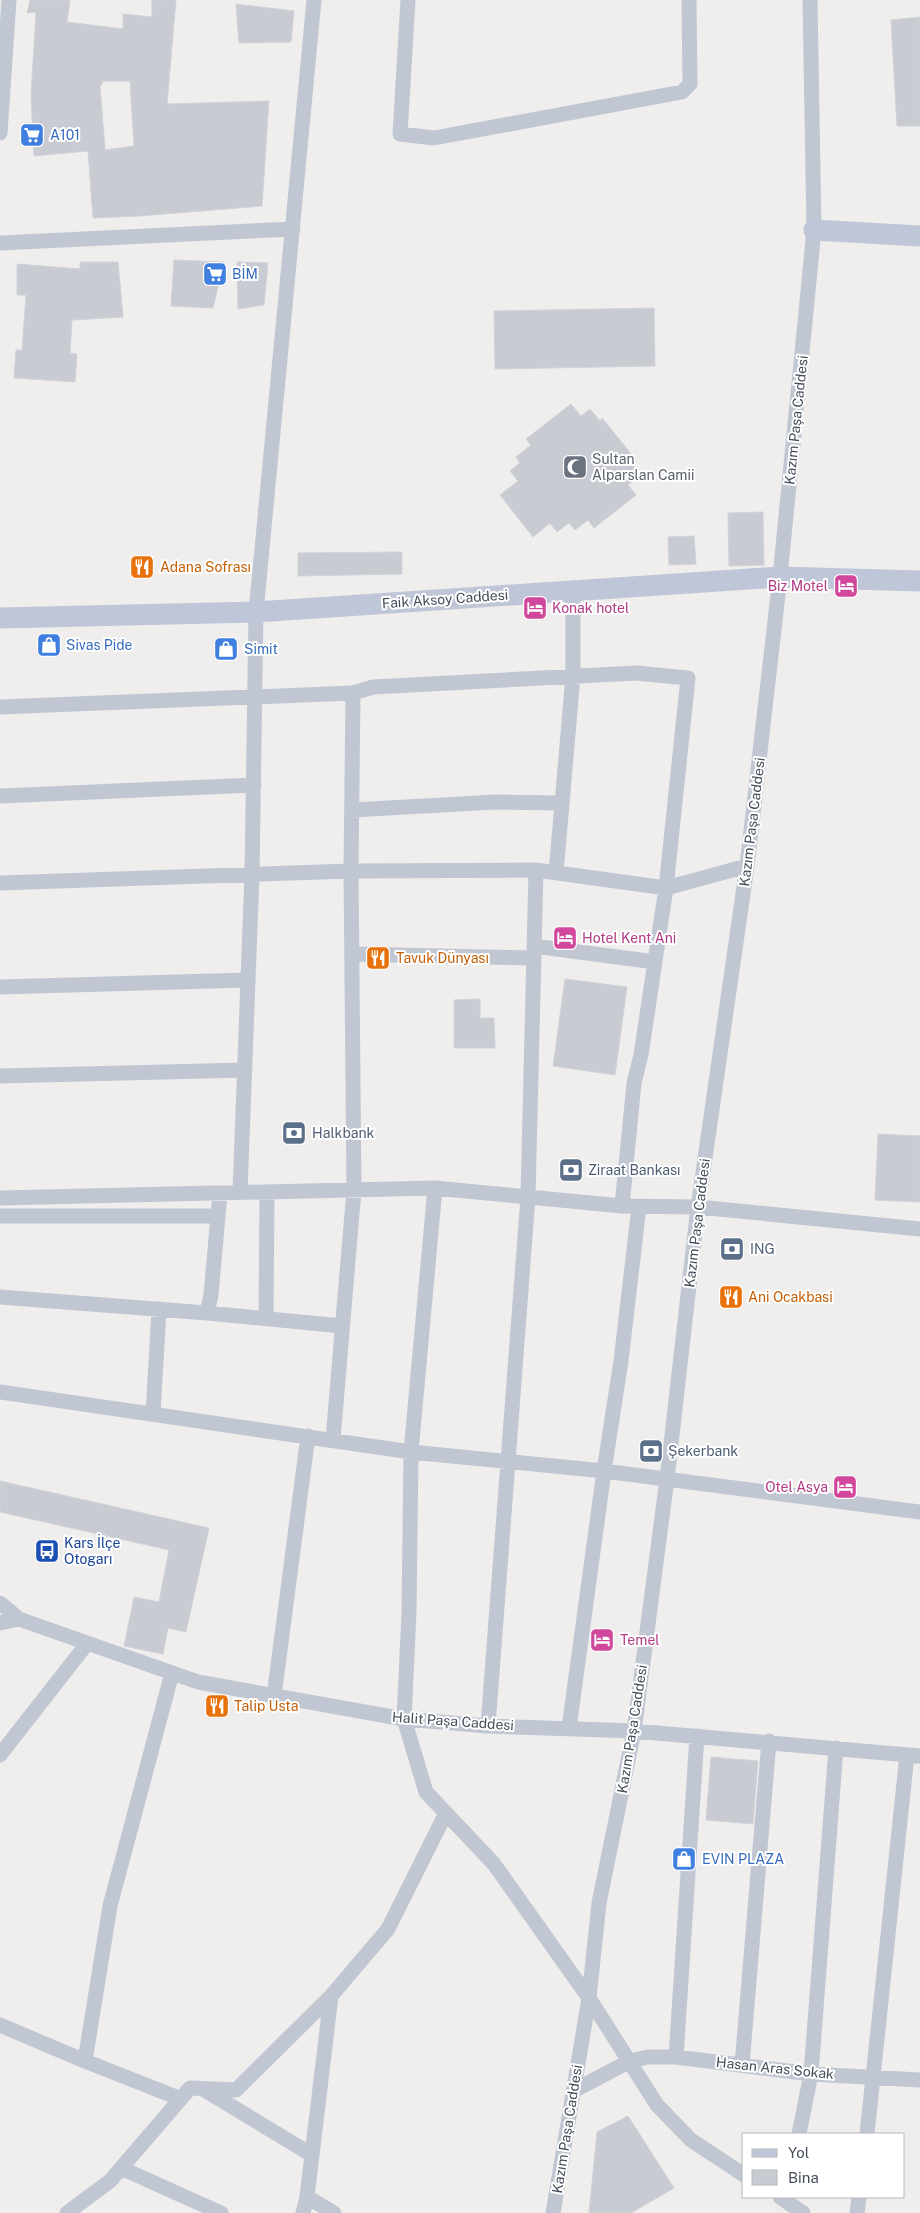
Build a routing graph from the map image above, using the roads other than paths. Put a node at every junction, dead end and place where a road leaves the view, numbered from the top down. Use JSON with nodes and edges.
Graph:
{"nodes":[{"id":1,"x":9,"y":0,"type":"edge"},
{"id":2,"x":314,"y":0,"type":"edge"},
{"id":3,"x":408,"y":0,"type":"edge"},
{"id":4,"x":689,"y":0,"type":"edge"},
{"id":5,"x":810,"y":0,"type":"edge"},
{"id":6,"x":0,"y":133,"type":"edge"},
{"id":7,"x":293,"y":229,"type":"junction"},
{"id":8,"x":814,"y":230,"type":"junction"},
{"id":9,"x":920,"y":236,"type":"edge"},
{"id":10,"x":0,"y":243,"type":"edge"},
{"id":11,"x":780,"y":577,"type":"junction"},
{"id":12,"x":920,"y":580,"type":"edge"},
{"id":13,"x":573,"y":591,"type":"junction"},
{"id":14,"x":256,"y":612,"type":"junction"},
{"id":15,"x":0,"y":618,"type":"edge"},
{"id":16,"x":573,"y":676,"type":"junction"},
{"id":17,"x":353,"y":692,"type":"junction"},
{"id":18,"x":255,"y":696,"type":"junction"},
{"id":19,"x":0,"y":707,"type":"edge"},
{"id":20,"x":254,"y":785,"type":"junction"},
{"id":21,"x":0,"y":796,"type":"edge"},
{"id":22,"x":562,"y":803,"type":"junction"},
{"id":23,"x":352,"y":810,"type":"junction"},
{"id":24,"x":747,"y":866,"type":"junction"},
{"id":25,"x":536,"y":870,"type":"junction"},
{"id":26,"x":351,"y":871,"type":"junction"},
{"id":27,"x":556,"y":873,"type":"junction"},
{"id":28,"x":252,"y":874,"type":"junction"},
{"id":29,"x":0,"y":883,"type":"edge"},
{"id":30,"x":666,"y":888,"type":"junction"},
{"id":31,"x":534,"y":952,"type":"junction"},
{"id":32,"x":352,"y":954,"type":"junction"},
{"id":33,"x":655,"y":962,"type":"junction"},
{"id":34,"x":248,"y":980,"type":"junction"},
{"id":35,"x":0,"y":987,"type":"edge"},
{"id":36,"x":244,"y":1070,"type":"junction"},
{"id":37,"x":0,"y":1076,"type":"edge"},
{"id":38,"x":436,"y":1188,"type":"junction"},
{"id":39,"x":354,"y":1190,"type":"junction"},
{"id":40,"x":240,"y":1192,"type":"junction"},
{"id":41,"x":267,"y":1192,"type":"junction"},
{"id":42,"x":220,"y":1193,"type":"junction"},
{"id":43,"x":528,"y":1197,"type":"junction"},
{"id":44,"x":0,"y":1198,"type":"edge"},
{"id":45,"x":622,"y":1206,"type":"junction"},
{"id":46,"x":639,"y":1207,"type":"junction"},
{"id":47,"x":698,"y":1208,"type":"junction"},
{"id":48,"x":0,"y":1216,"type":"edge"},
{"id":49,"x":218,"y":1216,"type":"junction"},
{"id":50,"x":920,"y":1229,"type":"edge"},
{"id":51,"x":0,"y":1297,"type":"edge"},
{"id":52,"x":159,"y":1309,"type":"junction"},
{"id":53,"x":207,"y":1313,"type":"junction"},
{"id":54,"x":266,"y":1318,"type":"junction"},
{"id":55,"x":342,"y":1326,"type":"junction"},
{"id":56,"x":0,"y":1392,"type":"edge"},
{"id":57,"x":153,"y":1414,"type":"junction"},
{"id":58,"x":308,"y":1436,"type":"junction"},
{"id":59,"x":333,"y":1440,"type":"junction"},
{"id":60,"x":412,"y":1452,"type":"junction"},
{"id":61,"x":508,"y":1460,"type":"junction"},
{"id":62,"x":604,"y":1471,"type":"junction"},
{"id":63,"x":667,"y":1479,"type":"junction"},
{"id":64,"x":920,"y":1512,"type":"edge"},
{"id":65,"x":0,"y":1604,"type":"edge"},
{"id":66,"x":19,"y":1619,"type":"junction"},
{"id":67,"x":0,"y":1623,"type":"edge"},
{"id":68,"x":86,"y":1645,"type":"junction"},
{"id":69,"x":172,"y":1673,"type":"junction"},
{"id":70,"x":274,"y":1696,"type":"junction"},
{"id":71,"x":404,"y":1719,"type":"junction"},
{"id":72,"x":488,"y":1726,"type":"junction"},
{"id":73,"x":569,"y":1728,"type":"junction"},
{"id":74,"x":634,"y":1731,"type":"junction"},
{"id":75,"x":697,"y":1736,"type":"junction"},
{"id":76,"x":769,"y":1741,"type":"junction"},
{"id":77,"x":836,"y":1748,"type":"junction"},
{"id":78,"x":0,"y":1755,"type":"edge"},
{"id":79,"x":914,"y":1755,"type":"edge"},
{"id":80,"x":446,"y":1814,"type":"junction"},
{"id":81,"x":331,"y":1996,"type":"junction"},
{"id":82,"x":589,"y":1998,"type":"junction"},
{"id":83,"x":0,"y":2025,"type":"edge"},
{"id":84,"x":676,"y":2057,"type":"junction"},
{"id":85,"x":84,"y":2061,"type":"junction"},
{"id":86,"x":630,"y":2061,"type":"junction"},
{"id":87,"x":742,"y":2065,"type":"junction"},
{"id":88,"x":810,"y":2074,"type":"junction"},
{"id":89,"x":875,"y":2077,"type":"junction"},
{"id":90,"x":920,"y":2080,"type":"edge"},
{"id":91,"x":202,"y":2088,"type":"junction"},
{"id":92,"x":573,"y":2091,"type":"junction"},
{"id":93,"x":181,"y":2099,"type":"junction"},
{"id":94,"x":799,"y":2133,"type":"edge"},
{"id":95,"x":867,"y":2133,"type":"edge"},
{"id":96,"x":312,"y":2155,"type":"junction"},
{"id":97,"x":121,"y":2168,"type":"junction"},
{"id":98,"x":742,"y":2174,"type":"edge"},
{"id":99,"x":307,"y":2197,"type":"junction"},
{"id":100,"x":785,"y":2198,"type":"edge"},
{"id":101,"x":859,"y":2198,"type":"edge"},
{"id":102,"x":67,"y":2213,"type":"edge"},
{"id":103,"x":221,"y":2213,"type":"edge"},
{"id":104,"x":303,"y":2213,"type":"edge"},
{"id":105,"x":334,"y":2213,"type":"edge"},
{"id":106,"x":553,"y":2213,"type":"edge"},
{"id":107,"x":803,"y":2213,"type":"edge"},
{"id":108,"x":857,"y":2213,"type":"edge"}],
"edges":[{"from":1,"to":6,"type":"street"},
{"from":2,"to":7,"type":"street"},
{"from":3,"to":4,"type":"street"},
{"from":5,"to":8,"type":"street","name":"Kazım Paşa Caddesi"},
{"from":7,"to":10,"type":"street"},
{"from":7,"to":14,"type":"street"},
{"from":8,"to":9,"type":"main road"},
{"from":8,"to":11,"type":"street","name":"Kazım Paşa Caddesi"},
{"from":11,"to":12,"type":"main road","name":"Faik Aksoy Caddesi"},
{"from":11,"to":13,"type":"main road","name":"Faik Aksoy Caddesi"},
{"from":11,"to":24,"type":"street","name":"Kazım Paşa Caddesi"},
{"from":13,"to":14,"type":"main road","name":"Faik Aksoy Caddesi"},
{"from":13,"to":16,"type":"street"},
{"from":14,"to":15,"type":"main road","name":"Faik Aksoy Caddesi"},
{"from":14,"to":18,"type":"street"},
{"from":16,"to":17,"type":"street"},
{"from":16,"to":22,"type":"street"},
{"from":16,"to":30,"type":"street"},
{"from":17,"to":18,"type":"street"},
{"from":17,"to":23,"type":"street"},
{"from":18,"to":19,"type":"street"},
{"from":18,"to":20,"type":"street"},
{"from":20,"to":21,"type":"street"},
{"from":20,"to":28,"type":"street"},
{"from":22,"to":23,"type":"street"},
{"from":22,"to":27,"type":"street"},
{"from":23,"to":26,"type":"street"},
{"from":24,"to":30,"type":"street"},
{"from":24,"to":47,"type":"street","name":"Kazım Paşa Caddesi"},
{"from":25,"to":26,"type":"street"},
{"from":25,"to":27,"type":"street"},
{"from":25,"to":31,"type":"street"},
{"from":26,"to":28,"type":"street"},
{"from":26,"to":32,"type":"street"},
{"from":27,"to":30,"type":"street"},
{"from":28,"to":29,"type":"street"},
{"from":28,"to":34,"type":"street"},
{"from":30,"to":33,"type":"street"},
{"from":31,"to":32,"type":"street"},
{"from":31,"to":33,"type":"street"},
{"from":31,"to":43,"type":"street"},
{"from":32,"to":39,"type":"street"},
{"from":33,"to":45,"type":"street"},
{"from":34,"to":35,"type":"street"},
{"from":34,"to":36,"type":"street"},
{"from":36,"to":37,"type":"street"},
{"from":36,"to":40,"type":"street"},
{"from":38,"to":39,"type":"street"},
{"from":38,"to":43,"type":"street"},
{"from":38,"to":60,"type":"street"},
{"from":39,"to":41,"type":"street"},
{"from":39,"to":55,"type":"street"},
{"from":40,"to":41,"type":"street"},
{"from":40,"to":42,"type":"street"},
{"from":41,"to":54,"type":"street"},
{"from":42,"to":44,"type":"street"},
{"from":42,"to":49,"type":"street"},
{"from":43,"to":45,"type":"street"},
{"from":43,"to":61,"type":"street"},
{"from":45,"to":46,"type":"street"},
{"from":46,"to":47,"type":"street"},
{"from":46,"to":62,"type":"street"},
{"from":47,"to":50,"type":"street"},
{"from":47,"to":63,"type":"street","name":"Kazım Paşa Caddesi"},
{"from":48,"to":49,"type":"street"},
{"from":49,"to":53,"type":"street"},
{"from":51,"to":52,"type":"street"},
{"from":52,"to":53,"type":"street"},
{"from":52,"to":57,"type":"street"},
{"from":53,"to":54,"type":"street"},
{"from":54,"to":55,"type":"street"},
{"from":55,"to":59,"type":"street"},
{"from":56,"to":57,"type":"street"},
{"from":57,"to":58,"type":"street"},
{"from":58,"to":59,"type":"street"},
{"from":58,"to":70,"type":"street"},
{"from":59,"to":60,"type":"street"},
{"from":60,"to":61,"type":"street"},
{"from":60,"to":71,"type":"street"},
{"from":61,"to":62,"type":"street"},
{"from":61,"to":72,"type":"street"},
{"from":62,"to":63,"type":"street"},
{"from":62,"to":73,"type":"street"},
{"from":63,"to":64,"type":"street"},
{"from":63,"to":74,"type":"street","name":"Kazım Paşa Caddesi"},
{"from":65,"to":66,"type":"street","name":"Halit Paşa Caddesi"},
{"from":66,"to":67,"type":"street"},
{"from":66,"to":68,"type":"street","name":"Halit Paşa Caddesi"},
{"from":68,"to":69,"type":"street","name":"Halit Paşa Caddesi"},
{"from":68,"to":78,"type":"street"},
{"from":69,"to":70,"type":"street","name":"Halit Paşa Caddesi"},
{"from":69,"to":85,"type":"street"},
{"from":70,"to":71,"type":"street","name":"Halit Paşa Caddesi"},
{"from":71,"to":72,"type":"street","name":"Halit Paşa Caddesi"},
{"from":71,"to":80,"type":"street"},
{"from":72,"to":73,"type":"street","name":"Halit Paşa Caddesi"},
{"from":73,"to":74,"type":"street","name":"Halit Paşa Caddesi"},
{"from":74,"to":75,"type":"street","name":"Halit Paşa Caddesi"},
{"from":74,"to":82,"type":"street","name":"Kazım Paşa Caddesi"},
{"from":75,"to":76,"type":"street","name":"Halit Paşa Caddesi"},
{"from":75,"to":84,"type":"street"},
{"from":76,"to":77,"type":"street","name":"Halit Paşa Caddesi"},
{"from":76,"to":87,"type":"street"},
{"from":77,"to":79,"type":"street","name":"Halit Paşa Caddesi"},
{"from":77,"to":88,"type":"street"},
{"from":79,"to":89,"type":"street"},
{"from":80,"to":81,"type":"street"},
{"from":80,"to":82,"type":"street"},
{"from":81,"to":91,"type":"street"},
{"from":81,"to":96,"type":"street"},
{"from":82,"to":86,"type":"street"},
{"from":82,"to":92,"type":"street","name":"Kazım Paşa Caddesi"},
{"from":83,"to":85,"type":"street"},
{"from":84,"to":86,"type":"street","name":"Hasan Aras Sokak"},
{"from":84,"to":87,"type":"street","name":"Hasan Aras Sokak"},
{"from":85,"to":93,"type":"street"},
{"from":86,"to":92,"type":"street","name":"Hasan Aras Sokak"},
{"from":86,"to":98,"type":"street"},
{"from":87,"to":88,"type":"street","name":"Hasan Aras Sokak"},
{"from":88,"to":89,"type":"street","name":"Hasan Aras Sokak"},
{"from":88,"to":94,"type":"street"},
{"from":89,"to":90,"type":"street","name":"Hasan Aras Sokak"},
{"from":89,"to":95,"type":"street"},
{"from":91,"to":93,"type":"street"},
{"from":91,"to":96,"type":"street"},
{"from":92,"to":106,"type":"street","name":"Kazım Paşa Caddesi"},
{"from":93,"to":97,"type":"street"},
{"from":96,"to":99,"type":"street"},
{"from":97,"to":102,"type":"street"},
{"from":97,"to":103,"type":"street"},
{"from":99,"to":104,"type":"street"},
{"from":99,"to":105,"type":"street"},
{"from":100,"to":107,"type":"street"},
{"from":101,"to":108,"type":"street"}]}
